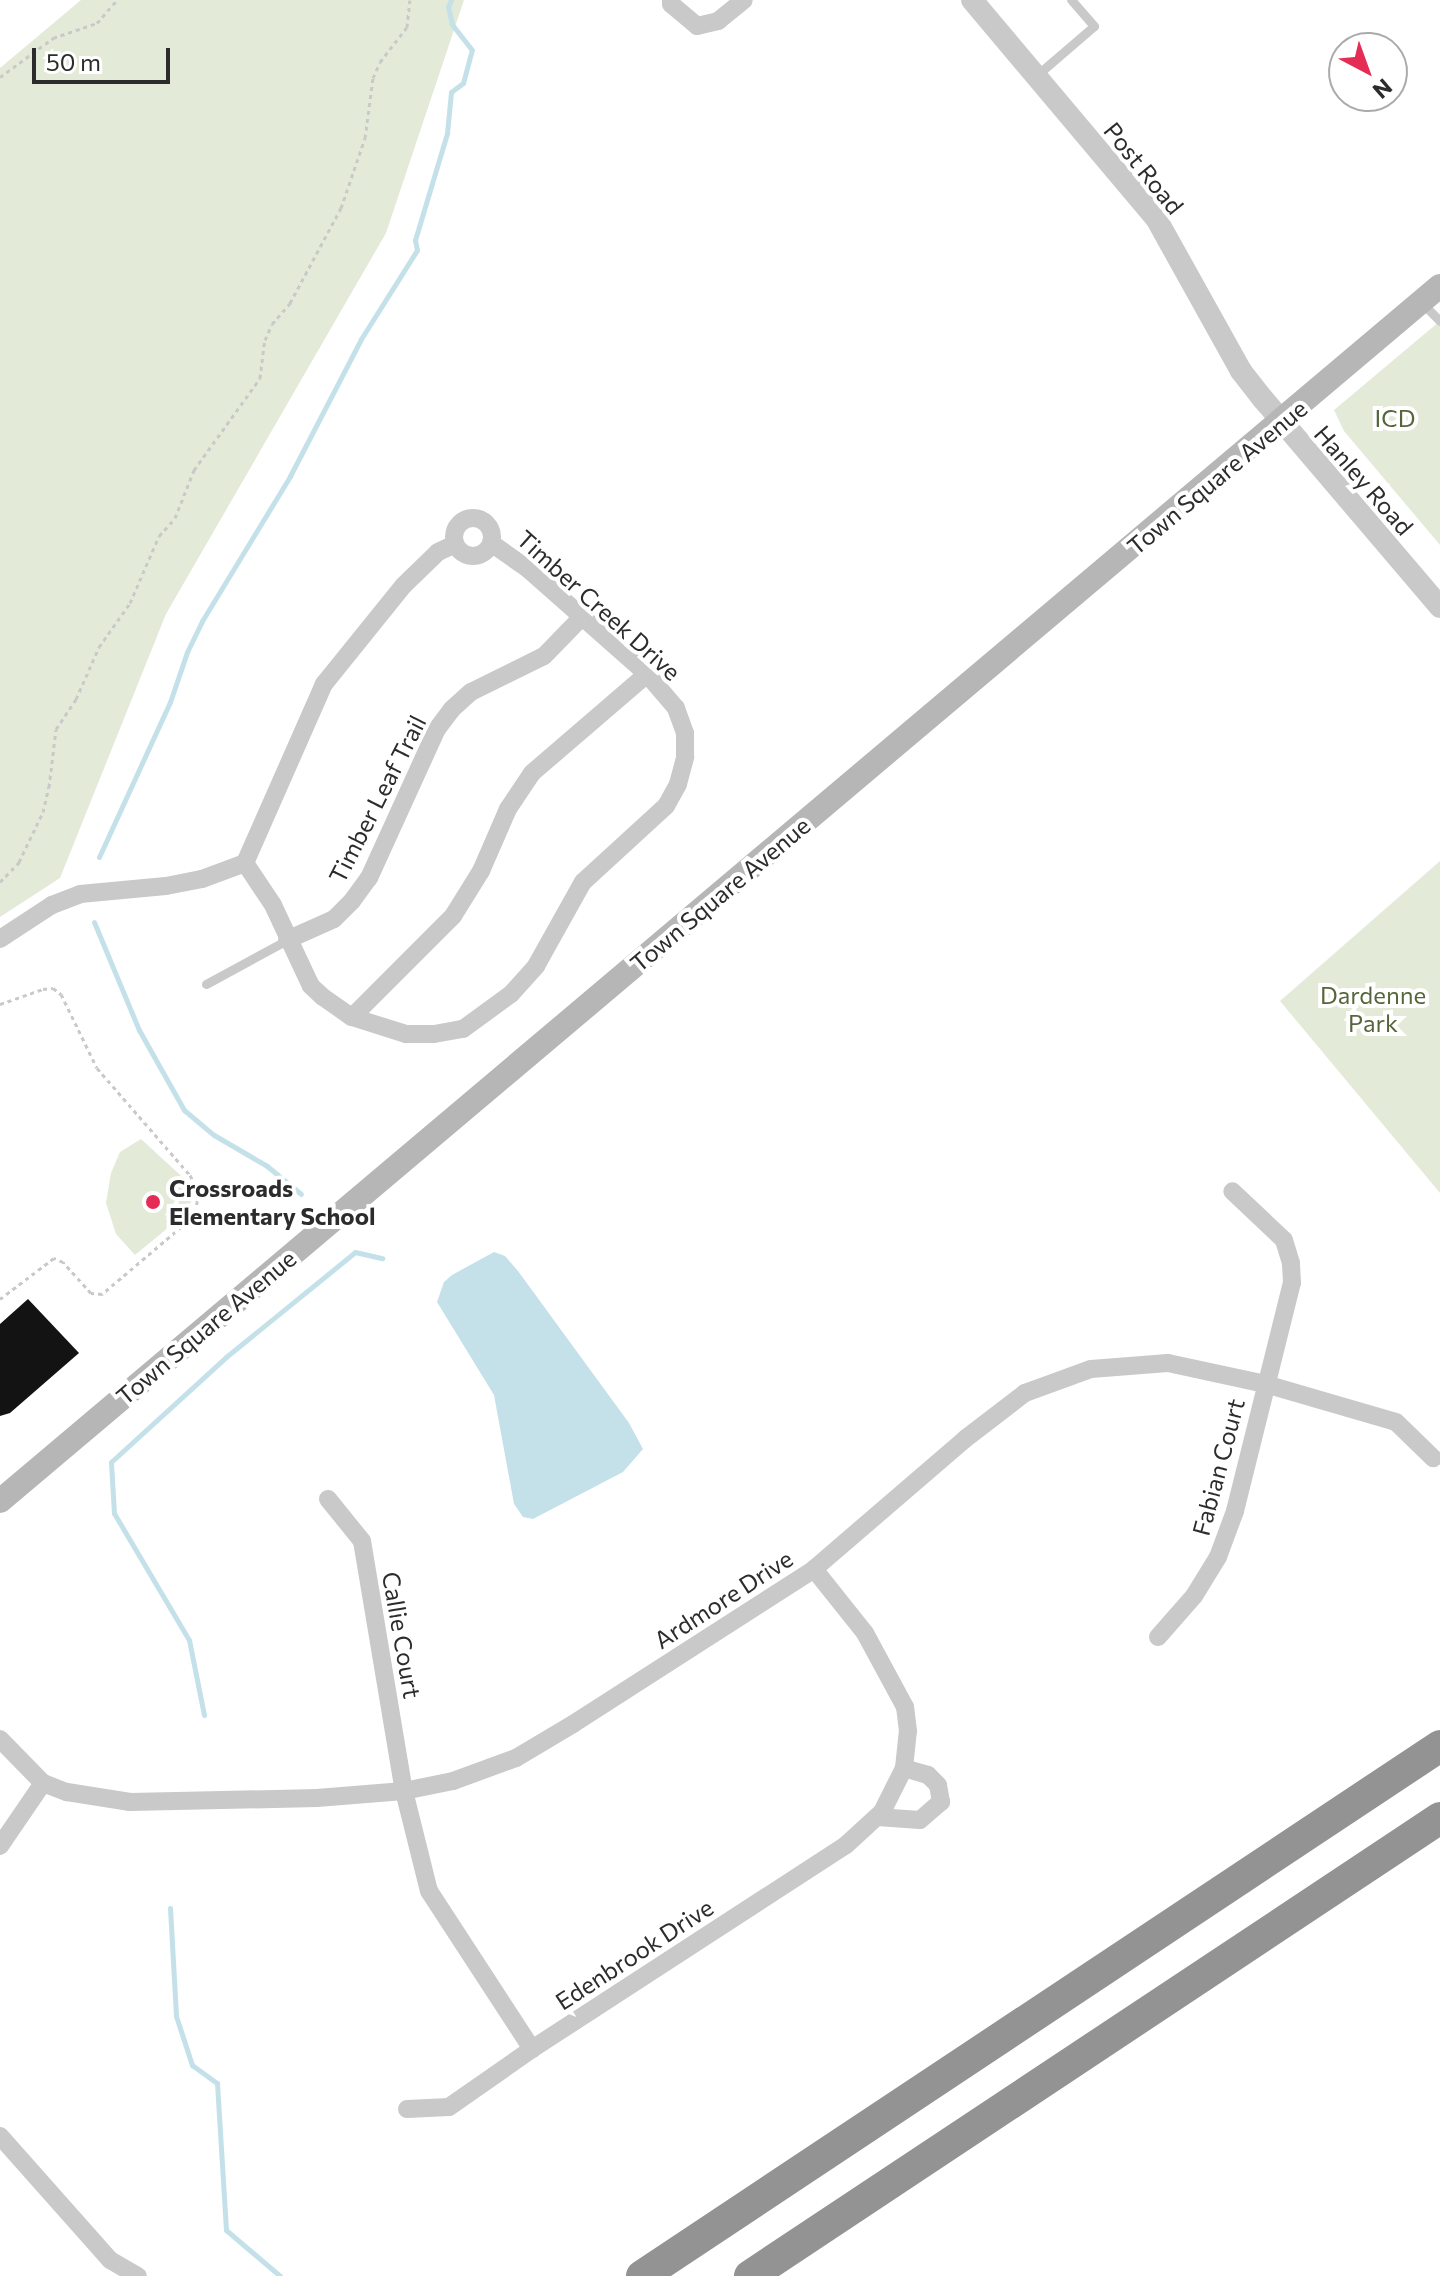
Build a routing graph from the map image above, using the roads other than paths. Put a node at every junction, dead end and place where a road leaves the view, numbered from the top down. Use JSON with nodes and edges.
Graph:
{"nodes":[{"id":1,"x":671,"y":0,"type":"edge"},
{"id":2,"x":744,"y":0,"type":"edge"},
{"id":3,"x":972,"y":0,"type":"edge"},
{"id":4,"x":1071,"y":0,"type":"edge"},
{"id":5,"x":1035,"y":76,"type":"junction"},
{"id":6,"x":1440,"y":286,"type":"edge"},
{"id":7,"x":1421,"y":302,"type":"junction"},
{"id":8,"x":1440,"y":321,"type":"edge"},
{"id":9,"x":1281,"y":423,"type":"junction"},
{"id":10,"x":491,"y":543,"type":"junction"},
{"id":11,"x":455,"y":544,"type":"junction"},
{"id":12,"x":1440,"y":607,"type":"edge"},
{"id":13,"x":581,"y":618,"type":"junction"},
{"id":14,"x":647,"y":674,"type":"junction"},
{"id":15,"x":245,"y":863,"type":"junction"},
{"id":16,"x":0,"y":939,"type":"edge"},
{"id":17,"x":287,"y":940,"type":"junction"},
{"id":18,"x":206,"y":984,"type":"dead end"},
{"id":19,"x":352,"y":1017,"type":"junction"},
{"id":20,"x":1232,"y":1191,"type":"dead end"},
{"id":21,"x":1265,"y":1384,"type":"junction"},
{"id":22,"x":1433,"y":1458,"type":"dead end"},
{"id":23,"x":328,"y":1499,"type":"dead end"},
{"id":24,"x":0,"y":1501,"type":"edge"},
{"id":25,"x":814,"y":1569,"type":"junction"},
{"id":26,"x":1158,"y":1637,"type":"dead end"},
{"id":27,"x":0,"y":1739,"type":"edge"},
{"id":28,"x":1440,"y":1746,"type":"edge"},
{"id":29,"x":904,"y":1768,"type":"junction"},
{"id":30,"x":43,"y":1783,"type":"junction"},
{"id":31,"x":404,"y":1791,"type":"junction"},
{"id":32,"x":877,"y":1817,"type":"junction"},
{"id":33,"x":1440,"y":1818,"type":"edge"},
{"id":34,"x":0,"y":1846,"type":"edge"},
{"id":35,"x":532,"y":2049,"type":"junction"},
{"id":36,"x":407,"y":2109,"type":"dead end"},
{"id":37,"x":0,"y":2136,"type":"edge"},
{"id":38,"x":138,"y":2276,"type":"edge"},
{"id":39,"x":642,"y":2276,"type":"edge"},
{"id":40,"x":750,"y":2276,"type":"edge"}],
"edges":[{"from":1,"to":2,"type":"street"},
{"from":3,"to":5,"type":"street","name":"Post Road"},
{"from":4,"to":5,"type":"lane"},
{"from":5,"to":9,"type":"street","name":"Post Road"},
{"from":6,"to":7,"type":"main road","name":"Town Square Avenue"},
{"from":7,"to":8,"type":"lane"},
{"from":7,"to":9,"type":"main road","name":"Town Square Avenue"},
{"from":9,"to":12,"type":"street","name":"Hanley Road"},
{"from":9,"to":24,"type":"main road","name":"Town Square Avenue"},
{"from":10,"to":11,"type":"street"},
{"from":10,"to":11,"type":"street"},
{"from":10,"to":13,"type":"street","name":"Timber Creek Drive"},
{"from":11,"to":15,"type":"street"},
{"from":13,"to":14,"type":"street","name":"Timber Creek Drive"},
{"from":13,"to":17,"type":"street","name":"Timber Leaf Trail"},
{"from":14,"to":19,"type":"street"},
{"from":14,"to":19,"type":"street","name":"Timber Creek Drive"},
{"from":15,"to":16,"type":"street"},
{"from":15,"to":17,"type":"street","name":"Timber Creek Drive"},
{"from":17,"to":18,"type":"lane"},
{"from":17,"to":19,"type":"street","name":"Timber Creek Drive"},
{"from":20,"to":21,"type":"street","name":"Fabian Court"},
{"from":21,"to":22,"type":"street","name":"Ardmore Drive"},
{"from":21,"to":25,"type":"street","name":"Ardmore Drive"},
{"from":21,"to":26,"type":"street","name":"Fabian Court"},
{"from":23,"to":31,"type":"street","name":"Callie Court"},
{"from":25,"to":29,"type":"street","name":"Edenbrook Drive"},
{"from":25,"to":31,"type":"street","name":"Ardmore Drive"},
{"from":27,"to":30,"type":"street","name":"Ardmore Drive"},
{"from":28,"to":39,"type":"highway"},
{"from":29,"to":32,"type":"street","name":"Edenbrook Drive"},
{"from":29,"to":32,"type":"street"},
{"from":30,"to":31,"type":"street","name":"Ardmore Drive"},
{"from":30,"to":34,"type":"street"},
{"from":31,"to":35,"type":"street","name":"Callie Court"},
{"from":32,"to":35,"type":"street","name":"Edenbrook Drive"},
{"from":33,"to":40,"type":"highway"},
{"from":35,"to":36,"type":"street","name":"Edenbrook Drive"},
{"from":37,"to":38,"type":"street"}]}
